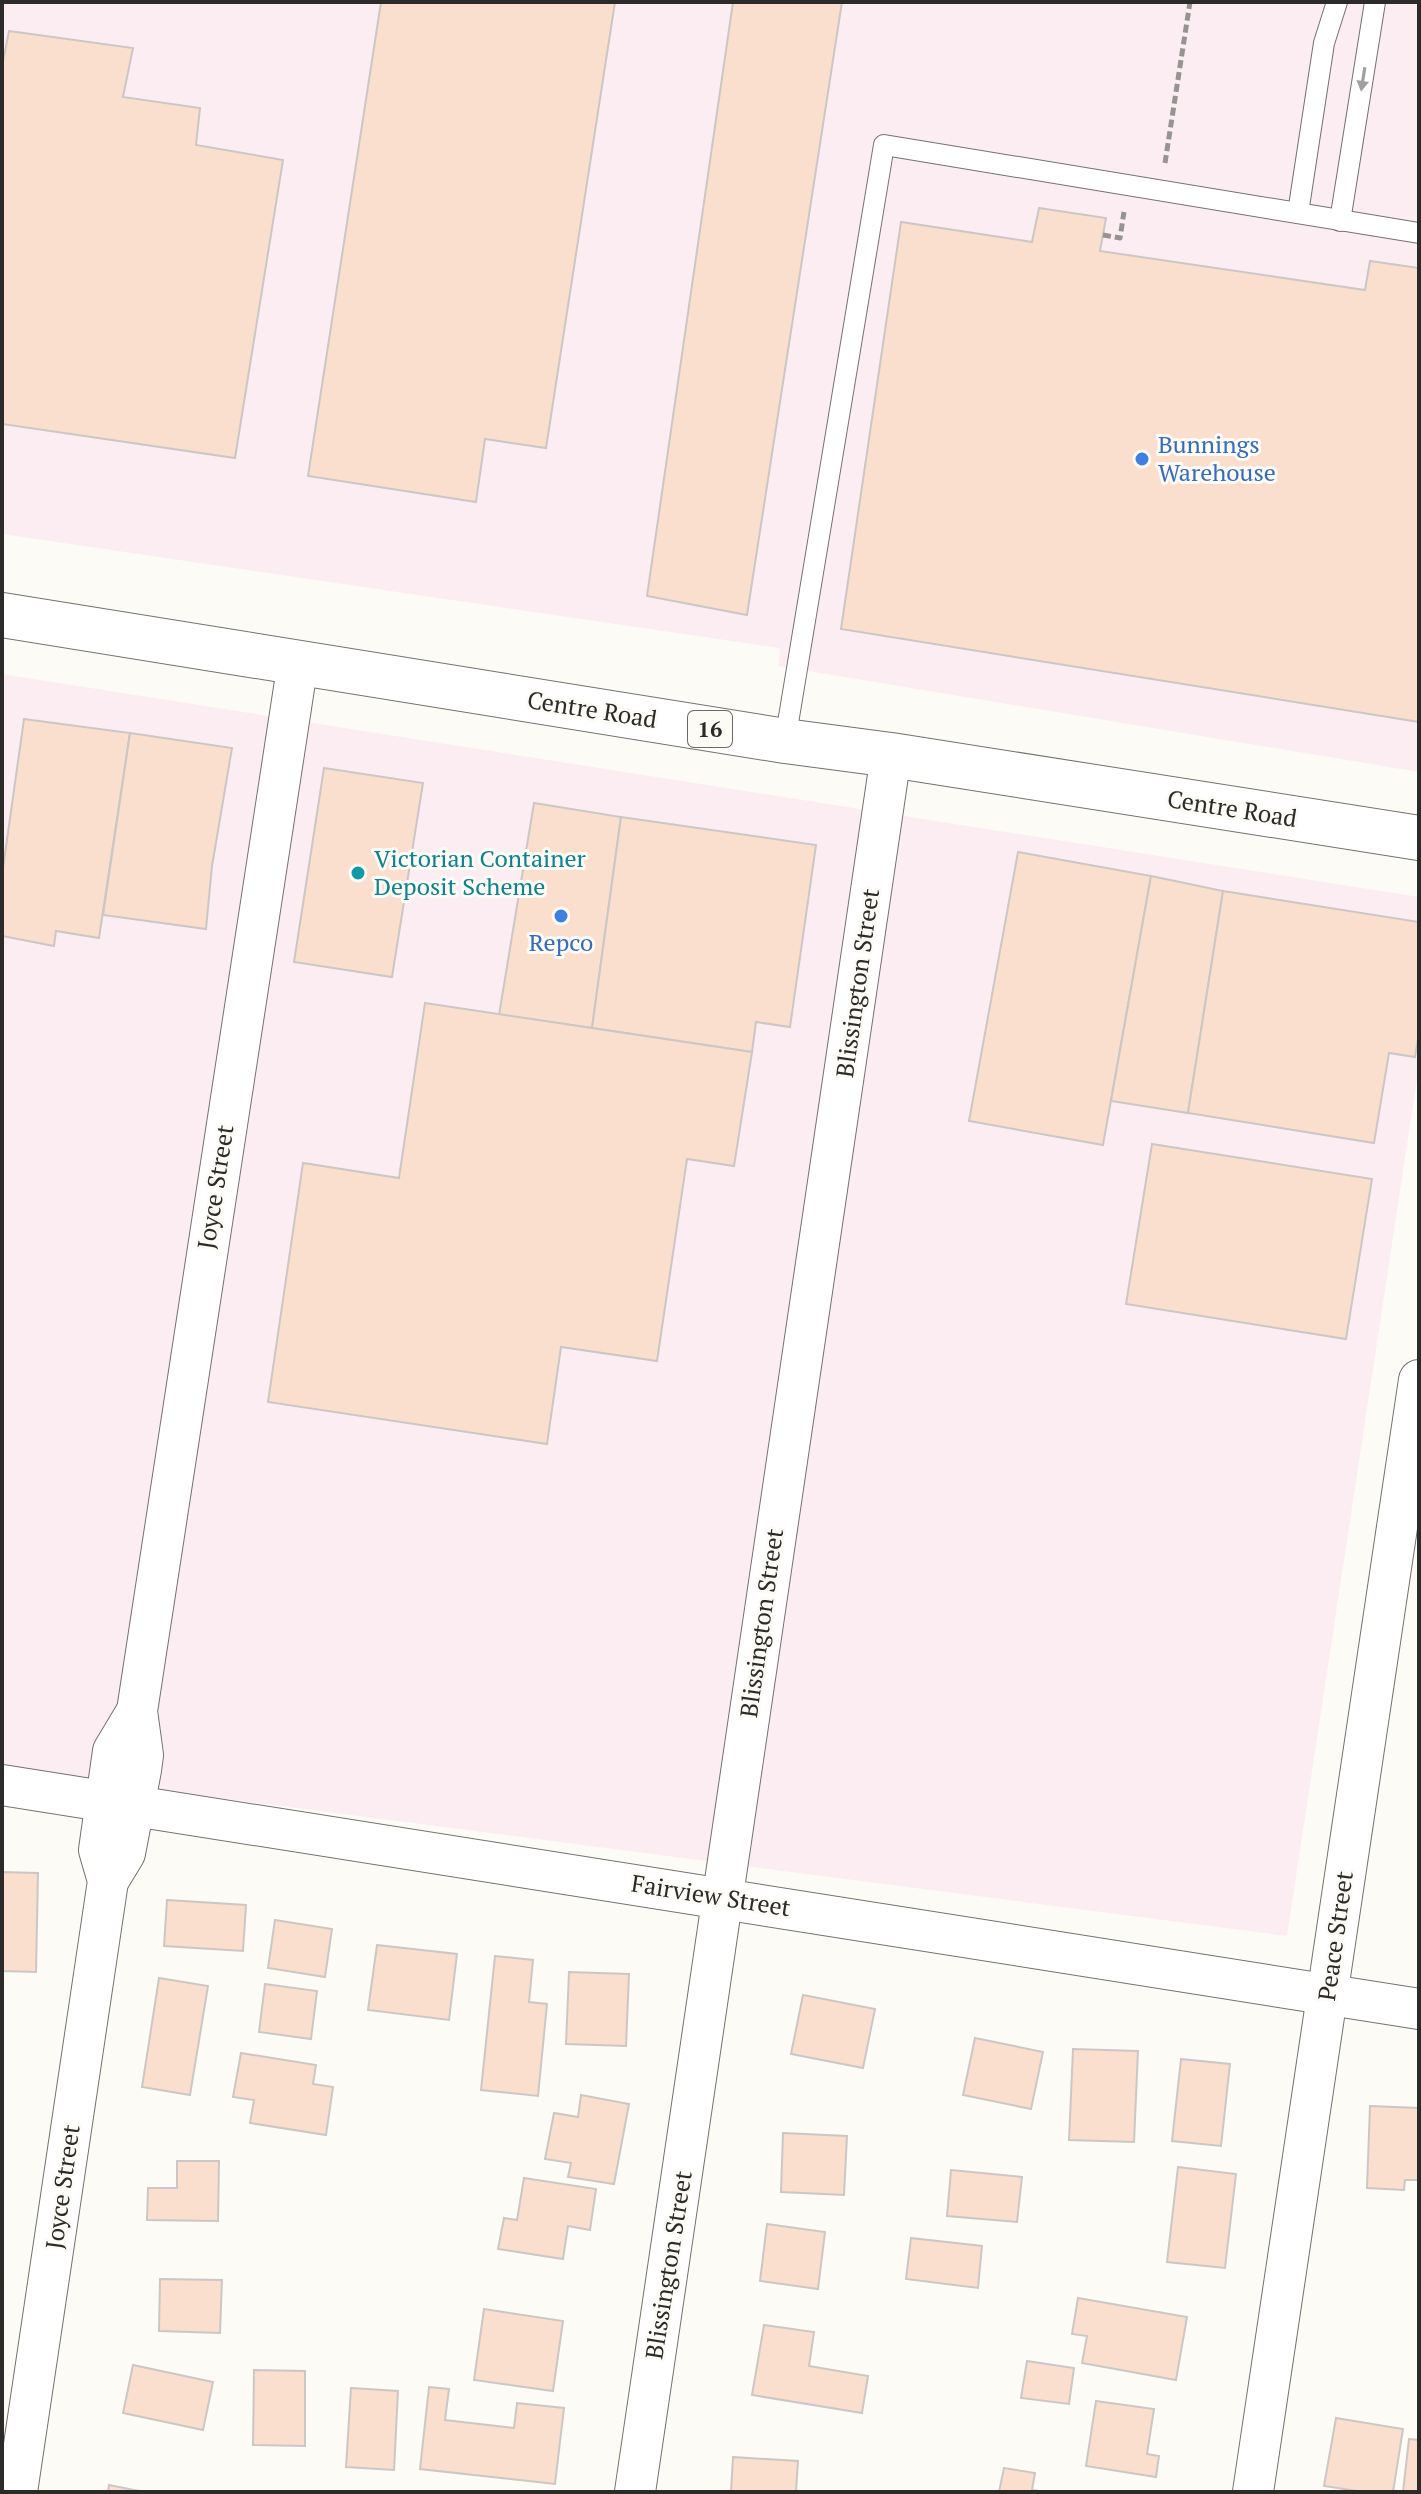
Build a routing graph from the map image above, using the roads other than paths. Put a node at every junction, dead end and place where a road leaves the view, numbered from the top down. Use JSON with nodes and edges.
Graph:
{"nodes":[{"id":1,"x":1337,"y":2,"type":"edge"},
{"id":2,"x":1375,"y":2,"type":"edge"},
{"id":3,"x":1298,"y":213,"type":"junction"},
{"id":4,"x":1340,"y":221,"type":"junction"},
{"id":5,"x":1419,"y":233,"type":"edge"},
{"id":6,"x":2,"y":615,"type":"edge"},
{"id":7,"x":298,"y":662,"type":"junction"},
{"id":8,"x":785,"y":741,"type":"junction"},
{"id":9,"x":891,"y":755,"type":"junction"},
{"id":10,"x":1419,"y":838,"type":"edge"},
{"id":11,"x":1419,"y":1380,"type":"edge"},
{"id":12,"x":1415,"y":1434,"type":"edge"},
{"id":13,"x":2,"y":1785,"type":"edge"},
{"id":14,"x":120,"y":1804,"type":"junction"},
{"id":15,"x":723,"y":1897,"type":"junction"},
{"id":16,"x":1326,"y":1994,"type":"junction"},
{"id":17,"x":1419,"y":2009,"type":"edge"},
{"id":18,"x":17,"y":2492,"type":"edge"},
{"id":19,"x":635,"y":2492,"type":"edge"},
{"id":20,"x":1253,"y":2492,"type":"edge"}],
"edges":[{"from":1,"to":3,"type":"lane"},
{"from":2,"to":4,"type":"lane","one_way":true},
{"from":3,"to":4,"type":"lane"},
{"from":3,"to":8,"type":"lane"},
{"from":4,"to":5,"type":"lane"},
{"from":6,"to":7,"type":"main road","name":"Centre Road","number":"16"},
{"from":7,"to":8,"type":"main road","name":"Centre Road","number":"16"},
{"from":7,"to":14,"type":"street","name":"Joyce Street"},
{"from":8,"to":9,"type":"main road","name":"Centre Road","number":"16"},
{"from":9,"to":10,"type":"main road","name":"Centre Road","number":"16"},
{"from":9,"to":15,"type":"street","name":"Blissington Street"},
{"from":11,"to":12,"type":"street","name":"Peace Street"},
{"from":12,"to":16,"type":"street","name":"Peace Street"},
{"from":13,"to":14,"type":"street","name":"Fairview Street"},
{"from":14,"to":15,"type":"street","name":"Fairview Street"},
{"from":14,"to":18,"type":"street","name":"Joyce Street"},
{"from":15,"to":16,"type":"street","name":"Fairview Street"},
{"from":15,"to":19,"type":"street","name":"Blissington Street"},
{"from":16,"to":17,"type":"street","name":"Fairview Street"},
{"from":16,"to":20,"type":"street","name":"Peace Street"}]}
